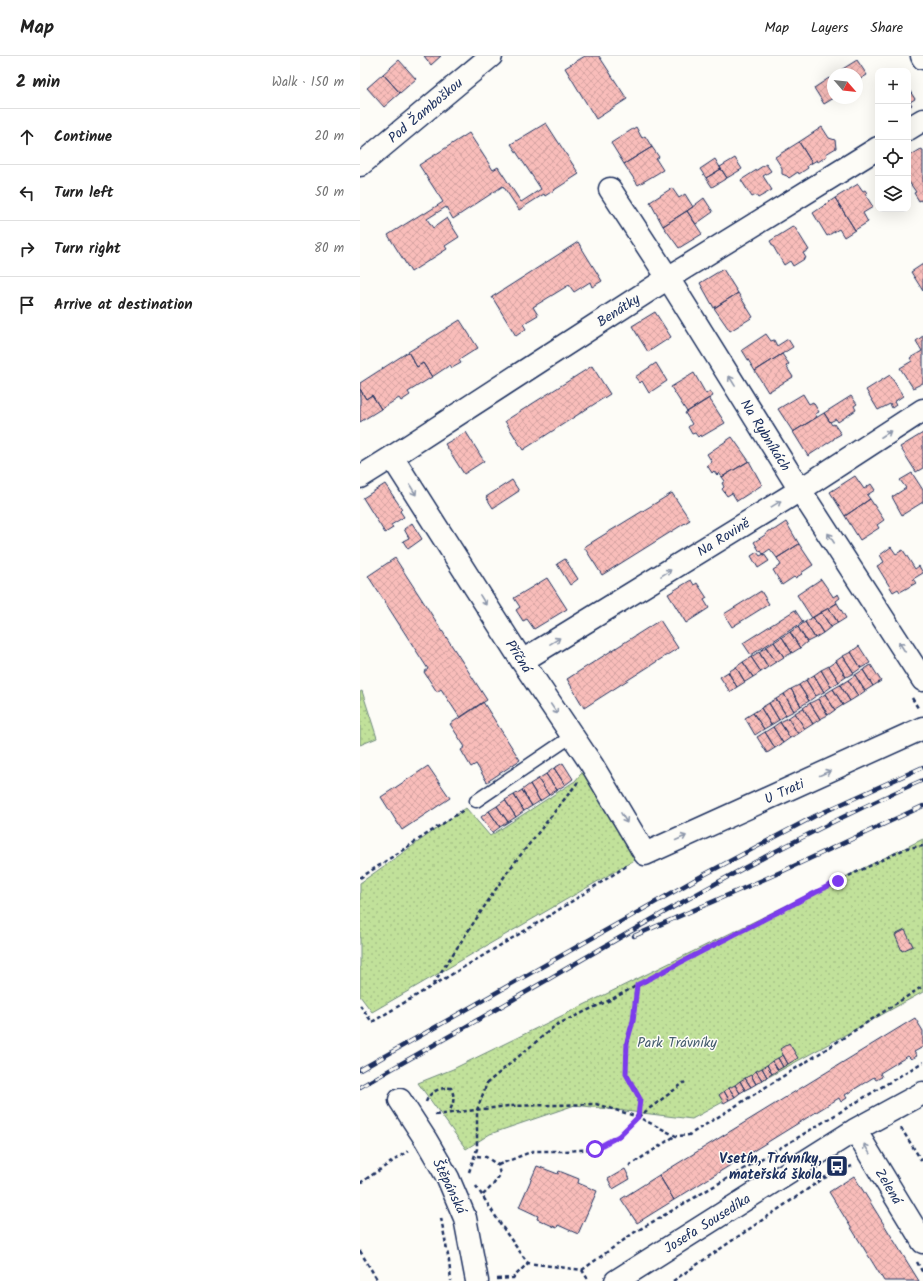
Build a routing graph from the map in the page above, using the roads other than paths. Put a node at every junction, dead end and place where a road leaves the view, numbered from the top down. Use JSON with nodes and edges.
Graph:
{"nodes":[{"id":1,"x":491,"y":56,"type":"edge"},
{"id":2,"x":923,"y":120,"type":"edge"},
{"id":3,"x":911,"y":127,"type":"edge"},
{"id":4,"x":875,"y":150,"type":"edge"},
{"id":5,"x":360,"y":165,"type":"edge"},
{"id":6,"x":610,"y":189,"type":"dead end"},
{"id":7,"x":668,"y":278,"type":"junction"},
{"id":8,"x":923,"y":410,"type":"edge"},
{"id":9,"x":392,"y":457,"type":"junction"},
{"id":10,"x":360,"y":477,"type":"edge"},
{"id":11,"x":800,"y":490,"type":"junction"},
{"id":12,"x":522,"y":661,"type":"junction"},
{"id":13,"x":916,"y":687,"type":"edge"},
{"id":14,"x":922,"y":721,"type":"edge"},
{"id":15,"x":572,"y":736,"type":"junction"},
{"id":16,"x":476,"y":801,"type":"road end"},
{"id":17,"x":645,"y":854,"type":"joint"},
{"id":18,"x":923,"y":1093,"type":"edge"},
{"id":19,"x":400,"y":1100,"type":"dead end"},
{"id":20,"x":855,"y":1130,"type":"junction"},
{"id":21,"x":919,"y":1251,"type":"edge"},
{"id":22,"x":485,"y":1280,"type":"edge"},
{"id":23,"x":616,"y":1281,"type":"edge"}],
"edges":[{"from":1,"to":5,"type":"street","name":"Pod Žamboškou"},
{"from":2,"to":3,"type":"street"},
{"from":4,"to":7,"type":"street","name":"Benátky"},
{"from":6,"to":7,"type":"street","name":"Na Rybníkách"},
{"from":7,"to":9,"type":"street","name":"Benátky"},
{"from":11,"to":7,"type":"street","name":"Na Rybníkách","one_way":true},
{"from":11,"to":8,"type":"street","name":"Na Rovině","one_way":true},
{"from":9,"to":10,"type":"street","name":"Benátky"},
{"from":9,"to":12,"type":"street","name":"Příčná","one_way":true},
{"from":12,"to":11,"type":"street","name":"Na Rovině","one_way":true},
{"from":13,"to":11,"type":"street","name":"Na Rybníkách","one_way":true},
{"from":12,"to":15,"type":"street","name":"Příčná","one_way":true},
{"from":17,"to":14,"type":"street","name":"U Trati","one_way":true},
{"from":15,"to":16,"type":"lane"},
{"from":15,"to":17,"type":"street","name":"Příčná","one_way":true},
{"from":18,"to":20,"type":"street","name":"Josefa Sousedíka"},
{"from":19,"to":22,"type":"street","name":"Štěpánská"},
{"from":21,"to":20,"type":"street","name":"Zelená","one_way":true},
{"from":20,"to":23,"type":"street","name":"Josefa Sousedíka"}]}
